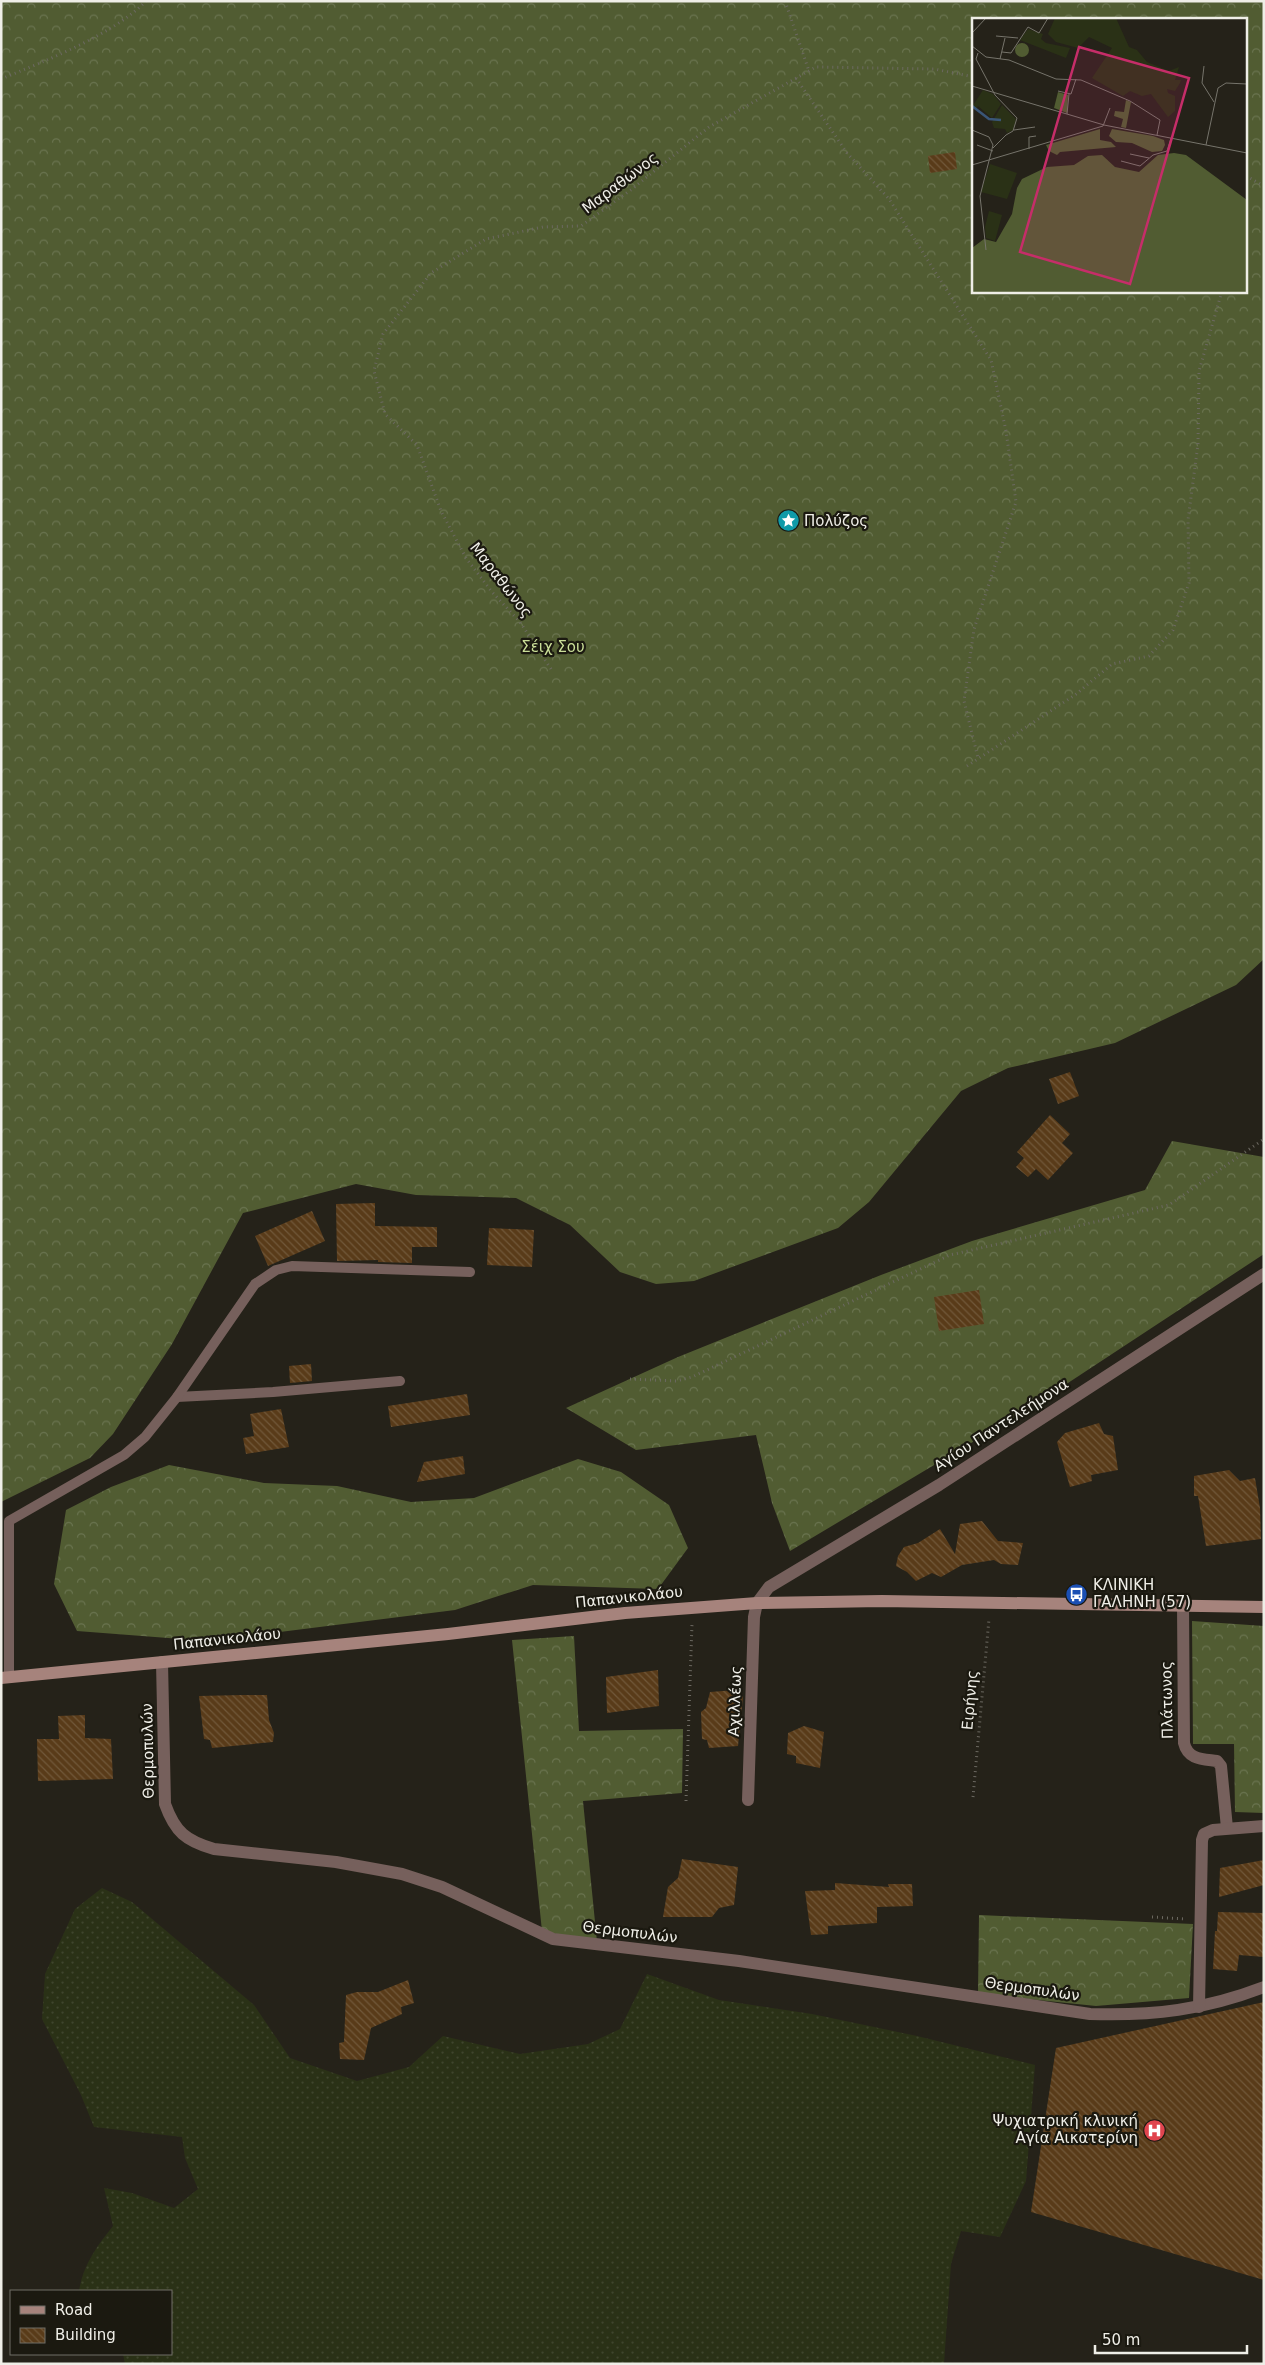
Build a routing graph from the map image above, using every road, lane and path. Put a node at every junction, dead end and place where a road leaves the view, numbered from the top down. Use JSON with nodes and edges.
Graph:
{"nodes":[{"id":1,"x":146,"y":1,"type":"edge"},
{"id":2,"x":785,"y":1,"type":"edge"},
{"id":3,"x":809,"y":71,"type":"junction"},
{"id":4,"x":972,"y":77,"type":"edge"},
{"id":5,"x":796,"y":78,"type":"junction"},
{"id":6,"x":1,"y":79,"type":"edge"},
{"id":7,"x":1248,"y":177,"type":"edge"},
{"id":8,"x":1264,"y":186,"type":"edge"},
{"id":9,"x":1222,"y":292,"type":"edge"},
{"id":10,"x":550,"y":669,"type":"dead end"},
{"id":11,"x":978,"y":758,"type":"junction"},
{"id":12,"x":967,"y":766,"type":"dead end"},
{"id":13,"x":1264,"y":1139,"type":"edge"},
{"id":14,"x":470,"y":1272,"type":"dead end"},
{"id":15,"x":1264,"y":1274,"type":"edge"},
{"id":16,"x":630,"y":1379,"type":"dead end"},
{"id":17,"x":400,"y":1380,"type":"dead end"},
{"id":18,"x":177,"y":1397,"type":"junction"},
{"id":19,"x":757,"y":1603,"type":"junction"},
{"id":20,"x":991,"y":1604,"type":"junction"},
{"id":21,"x":1183,"y":1605,"type":"junction"},
{"id":22,"x":693,"y":1607,"type":"junction"},
{"id":23,"x":1264,"y":1607,"type":"edge"},
{"id":24,"x":162,"y":1662,"type":"junction"},
{"id":25,"x":5,"y":1678,"type":"edge"},
{"id":26,"x":973,"y":1798,"type":"dead end"},
{"id":27,"x":748,"y":1800,"type":"dead end"},
{"id":28,"x":686,"y":1801,"type":"dead end"},
{"id":29,"x":1264,"y":1826,"type":"edge"},
{"id":30,"x":1227,"y":1828,"type":"junction"},
{"id":31,"x":1152,"y":1917,"type":"dead end"},
{"id":32,"x":1201,"y":1919,"type":"junction"},
{"id":33,"x":1264,"y":1987,"type":"edge"},
{"id":34,"x":1199,"y":2007,"type":"junction"}],
"edges":[{"from":1,"to":6,"type":"path"},
{"from":2,"to":3,"type":"path"},
{"from":3,"to":4,"type":"path","name":"Μαραθώνος"},
{"from":3,"to":5,"type":"path","name":"Μαραθώνος"},
{"from":5,"to":10,"type":"path","name":"Μαραθώνος"},
{"from":5,"to":11,"type":"path"},
{"from":7,"to":8,"type":"path"},
{"from":9,"to":11,"type":"path"},
{"from":11,"to":12,"type":"path"},
{"from":13,"to":16,"type":"path"},
{"from":14,"to":18,"type":"lane"},
{"from":15,"to":19,"type":"street","name":"Αγίου Παντελεήμονα"},
{"from":17,"to":18,"type":"lane"},
{"from":18,"to":25,"type":"lane"},
{"from":19,"to":20,"type":"main road","name":"Παπανικολάου"},
{"from":19,"to":22,"type":"main road","name":"Παπανικολάου"},
{"from":19,"to":27,"type":"street","name":"Αχιλλέως"},
{"from":20,"to":21,"type":"main road","name":"Παπανικολάου"},
{"from":20,"to":26,"type":"path","name":"Ειρήνης"},
{"from":21,"to":23,"type":"main road","name":"Παπανικολάου"},
{"from":21,"to":30,"type":"street","name":"Πλάτωνος"},
{"from":22,"to":24,"type":"main road","name":"Παπανικολάου"},
{"from":22,"to":28,"type":"path"},
{"from":24,"to":25,"type":"main road","name":"Παπανικολάου"},
{"from":24,"to":34,"type":"street","name":"Θερμοπυλών"},
{"from":29,"to":30,"type":"street"},
{"from":30,"to":32,"type":"street"},
{"from":31,"to":32,"type":"path"},
{"from":32,"to":34,"type":"street"},
{"from":33,"to":34,"type":"street","name":"Θερμοπυλών"}]}
